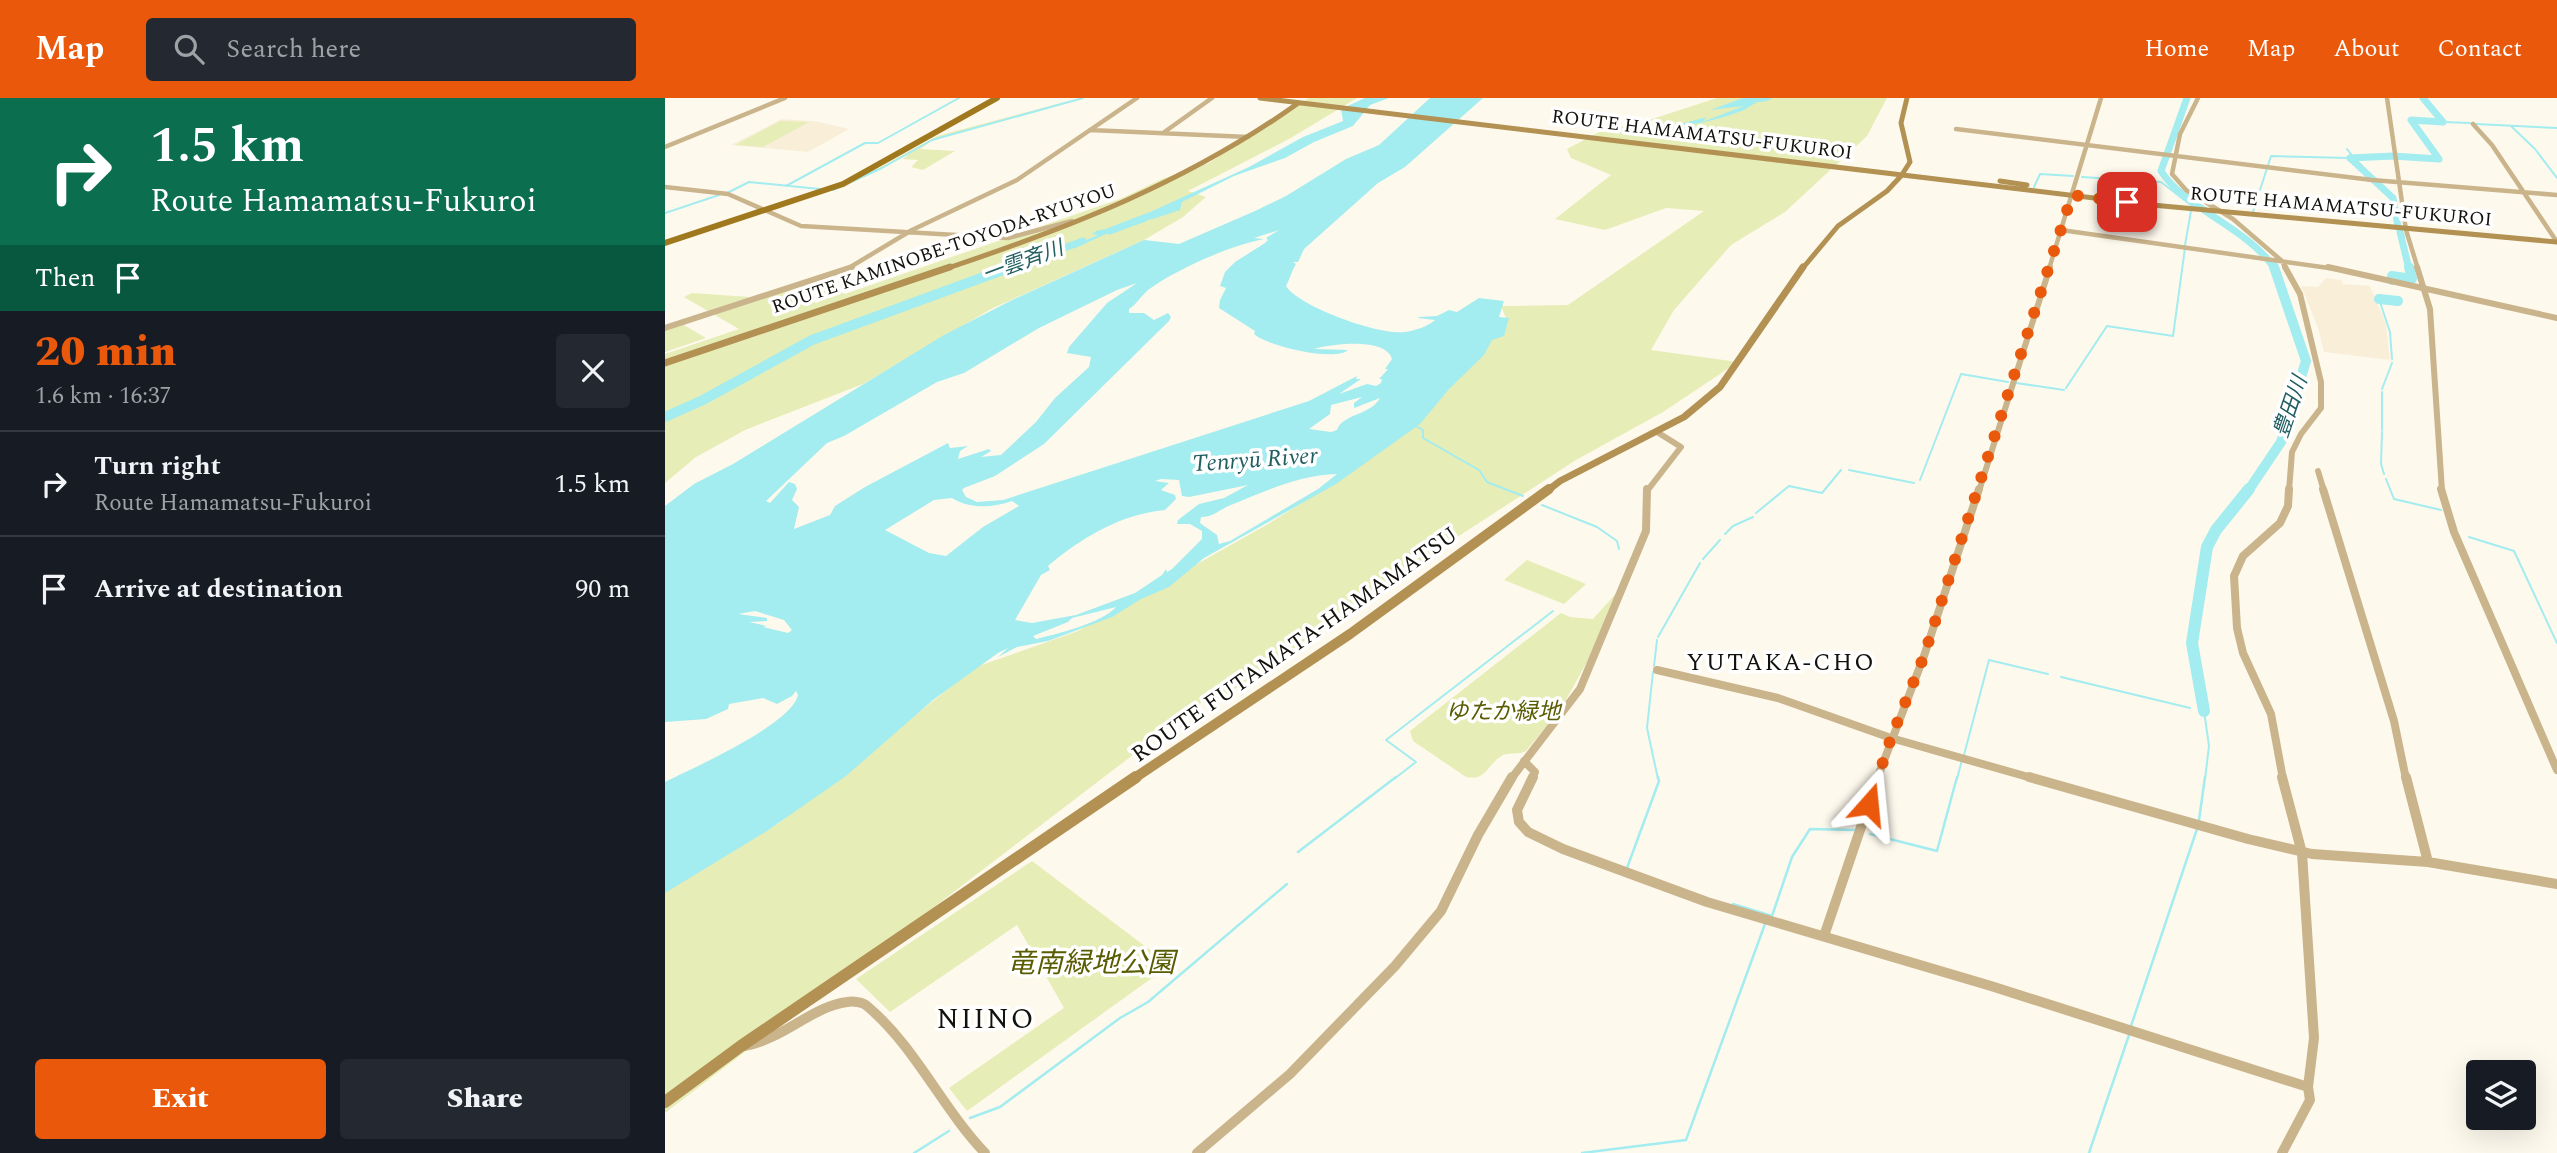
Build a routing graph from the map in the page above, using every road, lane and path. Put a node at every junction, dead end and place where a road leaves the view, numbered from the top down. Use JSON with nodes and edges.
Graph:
{"nodes":[{"id":1,"x":785,"y":98,"type":"edge"},
{"id":2,"x":997,"y":98,"type":"edge"},
{"id":3,"x":1137,"y":98,"type":"edge"},
{"id":4,"x":1212,"y":98,"type":"edge"},
{"id":5,"x":1260,"y":98,"type":"edge"},
{"id":6,"x":1907,"y":98,"type":"edge"},
{"id":7,"x":2101,"y":98,"type":"edge"},
{"id":8,"x":2198,"y":98,"type":"edge"},
{"id":9,"x":2387,"y":98,"type":"edge"},
{"id":10,"x":1301,"y":101,"type":"edge"},
{"id":11,"x":2473,"y":124,"type":"dead end"},
{"id":12,"x":1956,"y":129,"type":"dead end"},
{"id":13,"x":1090,"y":130,"type":"junction"},
{"id":14,"x":1163,"y":134,"type":"junction"},
{"id":15,"x":1248,"y":137,"type":"junction"},
{"id":16,"x":2086,"y":146,"type":"junction"},
{"id":17,"x":665,"y":147,"type":"edge"},
{"id":18,"x":2171,"y":157,"type":"junction"},
{"id":19,"x":1902,"y":175,"type":"junction"},
{"id":20,"x":2399,"y":183,"type":"junction"},
{"id":21,"x":665,"y":187,"type":"edge"},
{"id":22,"x":2027,"y":190,"type":"junction"},
{"id":23,"x":2524,"y":193,"type":"junction"},
{"id":24,"x":2072,"y":195,"type":"junction"},
{"id":25,"x":2557,"y":195,"type":"edge"},
{"id":26,"x":768,"y":211,"type":"junction"},
{"id":27,"x":2218,"y":211,"type":"junction"},
{"id":28,"x":1088,"y":217,"type":"junction"},
{"id":29,"x":2061,"y":230,"type":"junction"},
{"id":30,"x":2406,"y":230,"type":"junction"},
{"id":31,"x":908,"y":232,"type":"junction"},
{"id":32,"x":2557,"y":242,"type":"edge"},
{"id":33,"x":665,"y":243,"type":"edge"},
{"id":34,"x":2278,"y":260,"type":"junction"},
{"id":35,"x":2424,"y":289,"type":"junction"},
{"id":36,"x":2557,"y":318,"type":"edge"},
{"id":37,"x":665,"y":328,"type":"edge"},
{"id":38,"x":665,"y":363,"type":"edge"},
{"id":39,"x":1657,"y":432,"type":"junction"},
{"id":40,"x":2318,"y":471,"type":"dead end"},
{"id":41,"x":1657,"y":670,"type":"dead end"},
{"id":42,"x":1891,"y":738,"type":"junction"},
{"id":43,"x":1524,"y":761,"type":"junction"},
{"id":44,"x":2557,"y":770,"type":"edge"},
{"id":45,"x":2302,"y":853,"type":"junction"},
{"id":46,"x":2428,"y":862,"type":"junction"},
{"id":47,"x":2557,"y":884,"type":"edge"},
{"id":48,"x":1824,"y":936,"type":"junction"},
{"id":49,"x":741,"y":1046,"type":"junction"},
{"id":50,"x":2308,"y":1087,"type":"junction"},
{"id":51,"x":665,"y":1102,"type":"edge"},
{"id":52,"x":985,"y":1153,"type":"edge"},
{"id":53,"x":1197,"y":1153,"type":"edge"},
{"id":54,"x":2282,"y":1153,"type":"edge"}],
"edges":[{"from":1,"to":17,"type":"street"},
{"from":2,"to":26,"type":"main road"},
{"from":3,"to":13,"type":"street"},
{"from":4,"to":14,"type":"street"},
{"from":5,"to":22,"type":"main road","name":"ROUTE HAMAMATSU-FUKUROI"},
{"from":6,"to":19,"type":"main road"},
{"from":7,"to":16,"type":"street"},
{"from":8,"to":18,"type":"street"},
{"from":9,"to":20,"type":"street"},
{"from":10,"to":15,"type":"main road","name":"ROUTE KAMINOBE-TOYODA-RYUYOU"},
{"from":11,"to":23,"type":"street"},
{"from":12,"to":16,"type":"street"},
{"from":13,"to":14,"type":"street"},
{"from":13,"to":31,"type":"street"},
{"from":14,"to":15,"type":"street"},
{"from":15,"to":28,"type":"main road","name":"ROUTE KAMINOBE-TOYODA-RYUYOU"},
{"from":16,"to":18,"type":"street"},
{"from":16,"to":24,"type":"street"},
{"from":18,"to":20,"type":"street"},
{"from":18,"to":27,"type":"street"},
{"from":19,"to":22,"type":"main road"},
{"from":19,"to":22,"type":"main road"},
{"from":19,"to":39,"type":"main road","name":"ROUTE FUTAMATA-HAMAMATSU"},
{"from":20,"to":23,"type":"street"},
{"from":20,"to":30,"type":"street"},
{"from":21,"to":26,"type":"street"},
{"from":22,"to":24,"type":"main road","name":"ROUTE HAMAMATSU-FUKUROI"},
{"from":23,"to":25,"type":"street"},
{"from":23,"to":32,"type":"street"},
{"from":24,"to":27,"type":"main road","name":"ROUTE HAMAMATSU-FUKUROI"},
{"from":24,"to":29,"type":"street"},
{"from":26,"to":31,"type":"street"},
{"from":26,"to":33,"type":"main road"},
{"from":27,"to":30,"type":"main road","name":"ROUTE HAMAMATSU-FUKUROI"},
{"from":27,"to":34,"type":"street"},
{"from":28,"to":31,"type":"street"},
{"from":28,"to":38,"type":"main road","name":"ROUTE KAMINOBE-TOYODA-RYUYOU"},
{"from":29,"to":34,"type":"street"},
{"from":29,"to":42,"type":"street"},
{"from":30,"to":32,"type":"main road","name":"ROUTE HAMAMATSU-FUKUROI"},
{"from":30,"to":35,"type":"street"},
{"from":31,"to":37,"type":"street"},
{"from":34,"to":35,"type":"street"},
{"from":34,"to":45,"type":"street"},
{"from":35,"to":36,"type":"street"},
{"from":35,"to":44,"type":"street"},
{"from":39,"to":43,"type":"street"},
{"from":39,"to":49,"type":"main road","name":"ROUTE FUTAMATA-HAMAMATSU"},
{"from":40,"to":46,"type":"street"},
{"from":41,"to":42,"type":"street"},
{"from":42,"to":45,"type":"street"},
{"from":42,"to":48,"type":"street"},
{"from":43,"to":48,"type":"street"},
{"from":43,"to":53,"type":"street"},
{"from":45,"to":46,"type":"street"},
{"from":45,"to":50,"type":"street"},
{"from":46,"to":47,"type":"street"},
{"from":48,"to":50,"type":"street"},
{"from":49,"to":51,"type":"main road","name":"ROUTE FUTAMATA-HAMAMATSU"},
{"from":49,"to":52,"type":"street"},
{"from":50,"to":54,"type":"street"}]}
